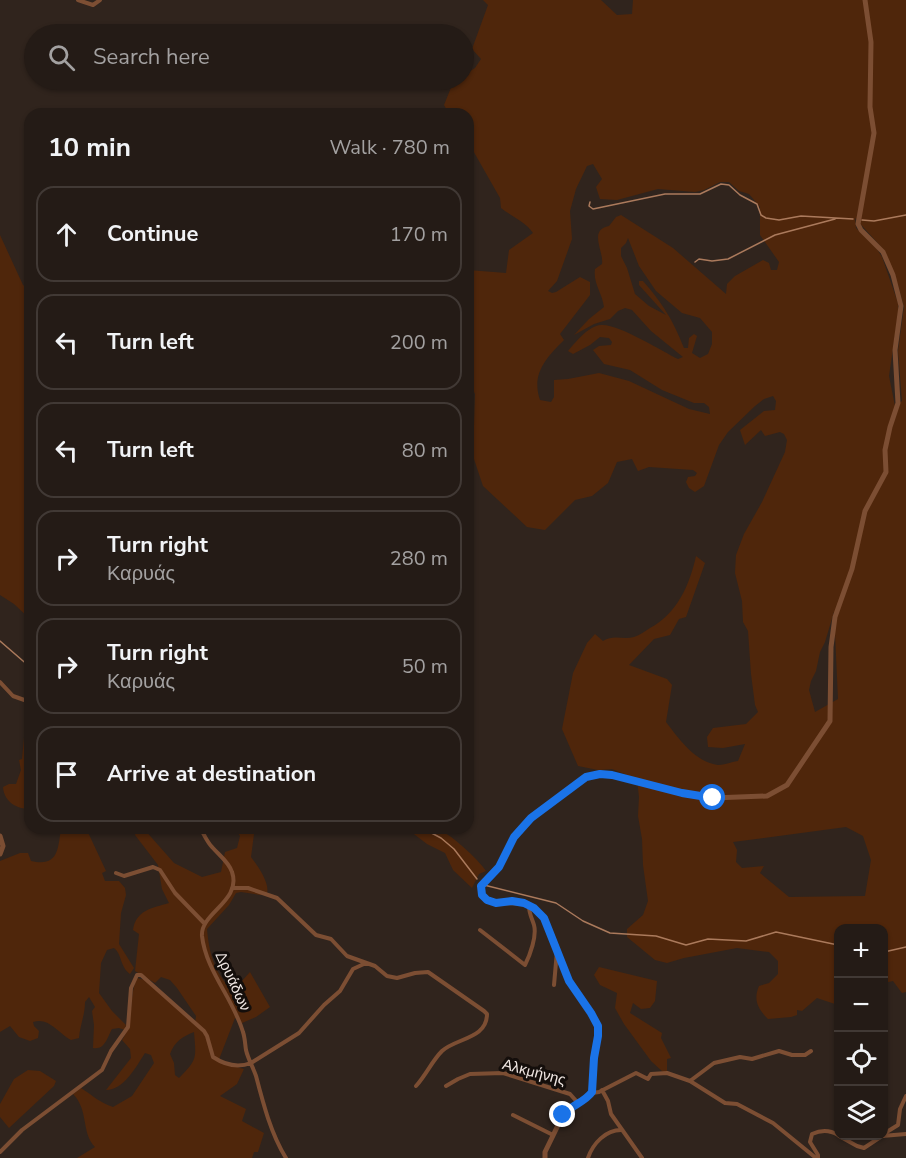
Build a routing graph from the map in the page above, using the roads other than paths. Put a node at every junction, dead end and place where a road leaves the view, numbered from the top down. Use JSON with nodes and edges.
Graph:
{"nodes":[{"id":1,"x":78,"y":0,"type":"edge"},
{"id":2,"x":100,"y":0,"type":"edge"},
{"id":3,"x":865,"y":0,"type":"edge"},
{"id":4,"x":0,"y":682,"type":"edge"},
{"id":5,"x":24,"y":700,"type":"edge"},
{"id":6,"x":204,"y":834,"type":"edge"},
{"id":7,"x":0,"y":836,"type":"edge"},
{"id":8,"x":0,"y":854,"type":"edge"},
{"id":9,"x":116,"y":873,"type":"dead end"},
{"id":10,"x":232,"y":888,"type":"junction"},
{"id":11,"x":529,"y":905,"type":"junction"},
{"id":12,"x":205,"y":924,"type":"junction"},
{"id":13,"x":480,"y":930,"type":"dead end"},
{"id":14,"x":556,"y":951,"type":"junction"},
{"id":15,"x":366,"y":963,"type":"junction"},
{"id":16,"x":554,"y":985,"type":"dead end"},
{"id":17,"x":811,"y":1051,"type":"dead end"},
{"id":18,"x":251,"y":1063,"type":"junction"},
{"id":19,"x":690,"y":1081,"type":"junction"},
{"id":20,"x":416,"y":1086,"type":"dead end"},
{"id":21,"x":446,"y":1086,"type":"dead end"},
{"id":22,"x":602,"y":1090,"type":"junction"},
{"id":23,"x":591,"y":1093,"type":"junction"},
{"id":24,"x":906,"y":1096,"type":"edge"},
{"id":25,"x":578,"y":1104,"type":"junction"},
{"id":26,"x":513,"y":1115,"type":"dead end"},
{"id":27,"x":622,"y":1130,"type":"junction"},
{"id":28,"x":888,"y":1131,"type":"edge"},
{"id":29,"x":834,"y":1132,"type":"edge"},
{"id":30,"x":906,"y":1134,"type":"edge"},
{"id":31,"x":553,"y":1135,"type":"junction"},
{"id":32,"x":888,"y":1136,"type":"edge"},
{"id":33,"x":848,"y":1140,"type":"edge"},
{"id":34,"x":879,"y":1140,"type":"edge"},
{"id":35,"x":0,"y":1152,"type":"edge"},
{"id":36,"x":286,"y":1158,"type":"edge"},
{"id":37,"x":545,"y":1158,"type":"edge"},
{"id":38,"x":588,"y":1158,"type":"edge"},
{"id":39,"x":642,"y":1158,"type":"edge"},
{"id":40,"x":817,"y":1158,"type":"edge"}],
"edges":[{"from":1,"to":2,"type":"street"},
{"from":3,"to":11,"type":"street"},
{"from":4,"to":5,"type":"street"},
{"from":6,"to":10,"type":"street"},
{"from":7,"to":8,"type":"street"},
{"from":9,"to":12,"type":"street"},
{"from":10,"to":12,"type":"street"},
{"from":10,"to":15,"type":"street"},
{"from":11,"to":13,"type":"street"},
{"from":11,"to":14,"type":"street"},
{"from":12,"to":18,"type":"street","name":"Δρυάδων"},
{"from":14,"to":16,"type":"street"},
{"from":14,"to":23,"type":"street"},
{"from":15,"to":18,"type":"street"},
{"from":15,"to":20,"type":"street"},
{"from":17,"to":19,"type":"street"},
{"from":18,"to":35,"type":"street"},
{"from":18,"to":36,"type":"street","name":"Δρυάδων"},
{"from":19,"to":22,"type":"street"},
{"from":19,"to":40,"type":"street"},
{"from":21,"to":25,"type":"street","name":"Αλκμήνης"},
{"from":22,"to":23,"type":"street"},
{"from":22,"to":27,"type":"street"},
{"from":23,"to":25,"type":"street"},
{"from":24,"to":28,"type":"street"},
{"from":25,"to":31,"type":"street"},
{"from":26,"to":31,"type":"street"},
{"from":27,"to":38,"type":"street"},
{"from":27,"to":39,"type":"street"},
{"from":29,"to":40,"type":"street"},
{"from":30,"to":32,"type":"street"},
{"from":31,"to":37,"type":"street"},
{"from":33,"to":34,"type":"street"}]}
